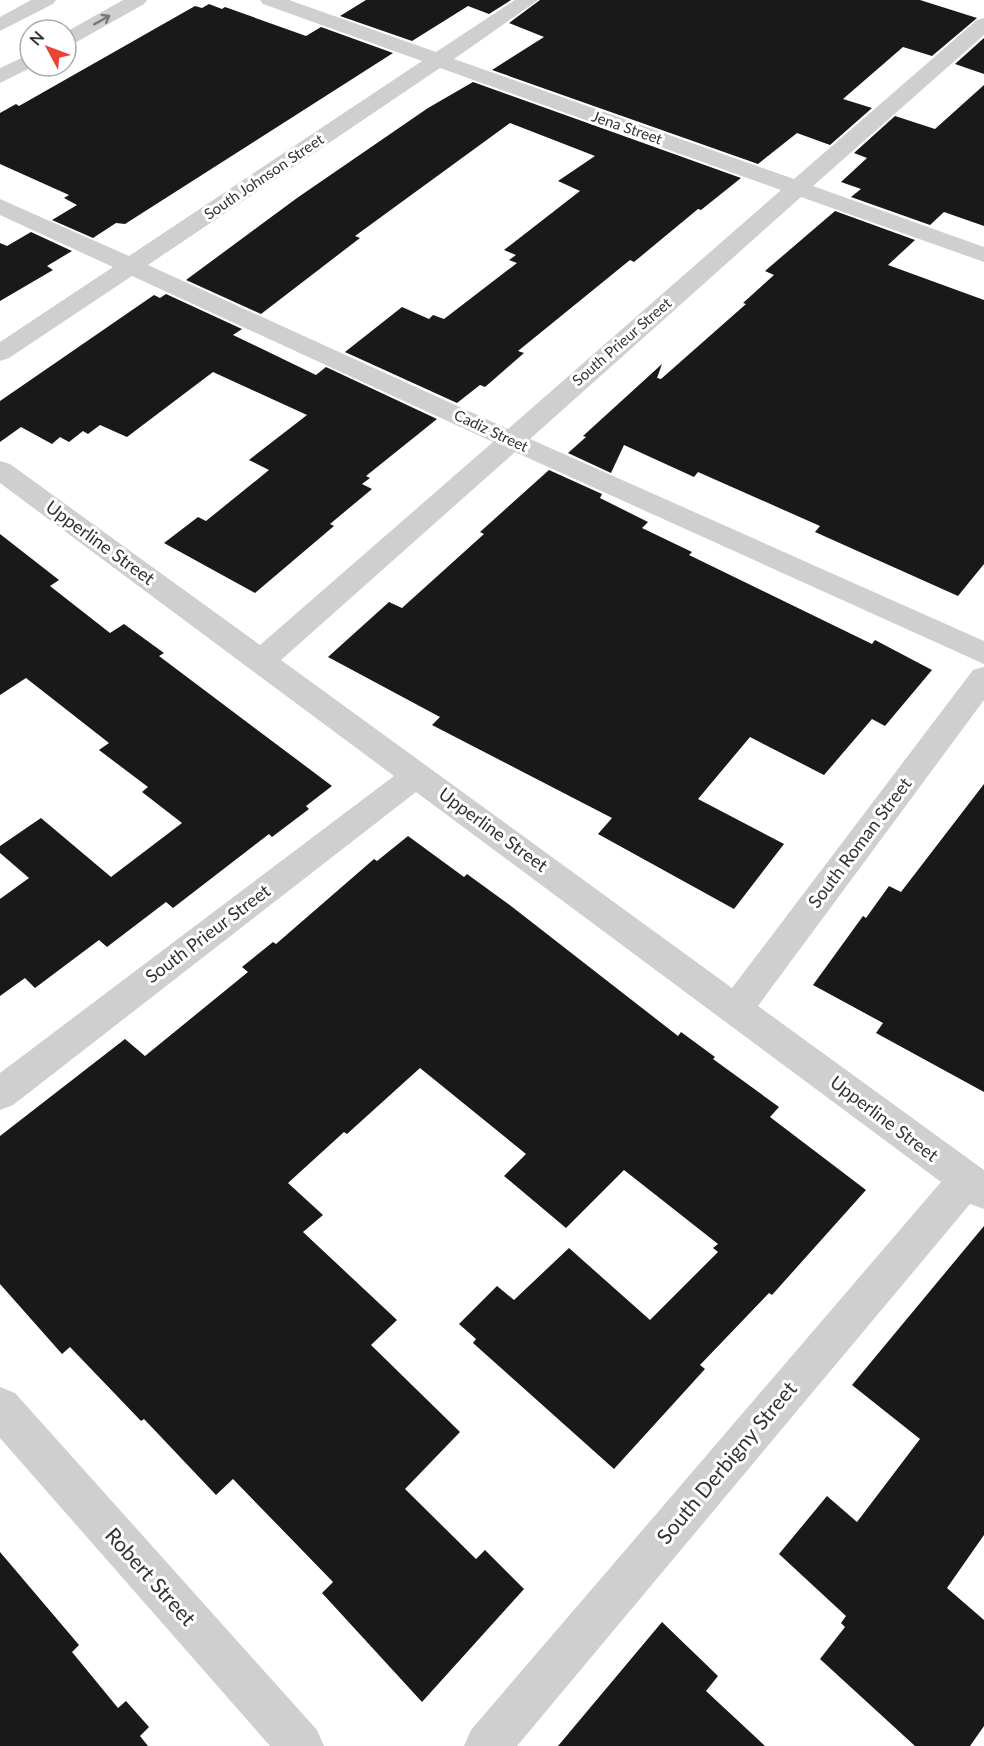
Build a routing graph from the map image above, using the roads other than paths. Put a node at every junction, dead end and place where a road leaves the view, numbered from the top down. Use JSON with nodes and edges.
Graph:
{"nodes":[{"id":1,"x":46,"y":0,"type":"edge"},
{"id":2,"x":137,"y":0,"type":"edge"},
{"id":3,"x":270,"y":0,"type":"edge"},
{"id":4,"x":528,"y":0,"type":"edge"},
{"id":5,"x":984,"y":24,"type":"edge"},
{"id":6,"x":0,"y":25,"type":"edge"},
{"id":7,"x":78,"y":33,"type":"edge"},
{"id":8,"x":437,"y":61,"type":"junction"},
{"id":9,"x":18,"y":67,"type":"edge"},
{"id":10,"x":0,"y":77,"type":"edge"},
{"id":11,"x":798,"y":188,"type":"junction"},
{"id":12,"x":0,"y":206,"type":"edge"},
{"id":13,"x":984,"y":255,"type":"edge"},
{"id":14,"x":132,"y":266,"type":"junction"},
{"id":15,"x":0,"y":353,"type":"edge"},
{"id":16,"x":510,"y":440,"type":"junction"},
{"id":17,"x":6,"y":482,"type":"edge"},
{"id":18,"x":984,"y":653,"type":"edge"},
{"id":19,"x":261,"y":661,"type":"junction"},
{"id":20,"x":984,"y":678,"type":"edge"},
{"id":21,"x":417,"y":775,"type":"junction"},
{"id":22,"x":736,"y":1009,"type":"junction"},
{"id":23,"x":0,"y":1094,"type":"edge"},
{"id":24,"x":975,"y":1186,"type":"edge"},
{"id":25,"x":0,"y":1407,"type":"edge"},
{"id":26,"x":301,"y":1746,"type":"edge"},
{"id":27,"x":488,"y":1746,"type":"edge"}],
"edges":[{"from":1,"to":6,"type":"street"},
{"from":7,"to":2,"type":"street","one_way":true},
{"from":3,"to":8,"type":"street","name":"Jena Street"},
{"from":4,"to":8,"type":"street","name":"South Johnson Street"},
{"from":5,"to":11,"type":"street","name":"South Prieur Street"},
{"from":8,"to":11,"type":"street","name":"Jena Street"},
{"from":8,"to":14,"type":"street","name":"South Johnson Street"},
{"from":9,"to":10,"type":"street"},
{"from":11,"to":13,"type":"street","name":"Jena Street"},
{"from":11,"to":16,"type":"street","name":"South Prieur Street"},
{"from":12,"to":14,"type":"street","name":"Cadiz Street"},
{"from":14,"to":15,"type":"street","name":"South Johnson Street"},
{"from":14,"to":16,"type":"street","name":"Cadiz Street"},
{"from":16,"to":18,"type":"street","name":"Cadiz Street"},
{"from":16,"to":19,"type":"street","name":"South Prieur Street"},
{"from":17,"to":19,"type":"street","name":"Upperline Street"},
{"from":19,"to":21,"type":"street","name":"Upperline Street"},
{"from":20,"to":22,"type":"street","name":"South Roman Street"},
{"from":21,"to":22,"type":"street","name":"Upperline Street"},
{"from":21,"to":23,"type":"street","name":"South Prieur Street"},
{"from":22,"to":24,"type":"street","name":"Upperline Street"},
{"from":24,"to":27,"type":"street","name":"South Derbigny Street"},
{"from":25,"to":26,"type":"street","name":"Robert Street"}]}
